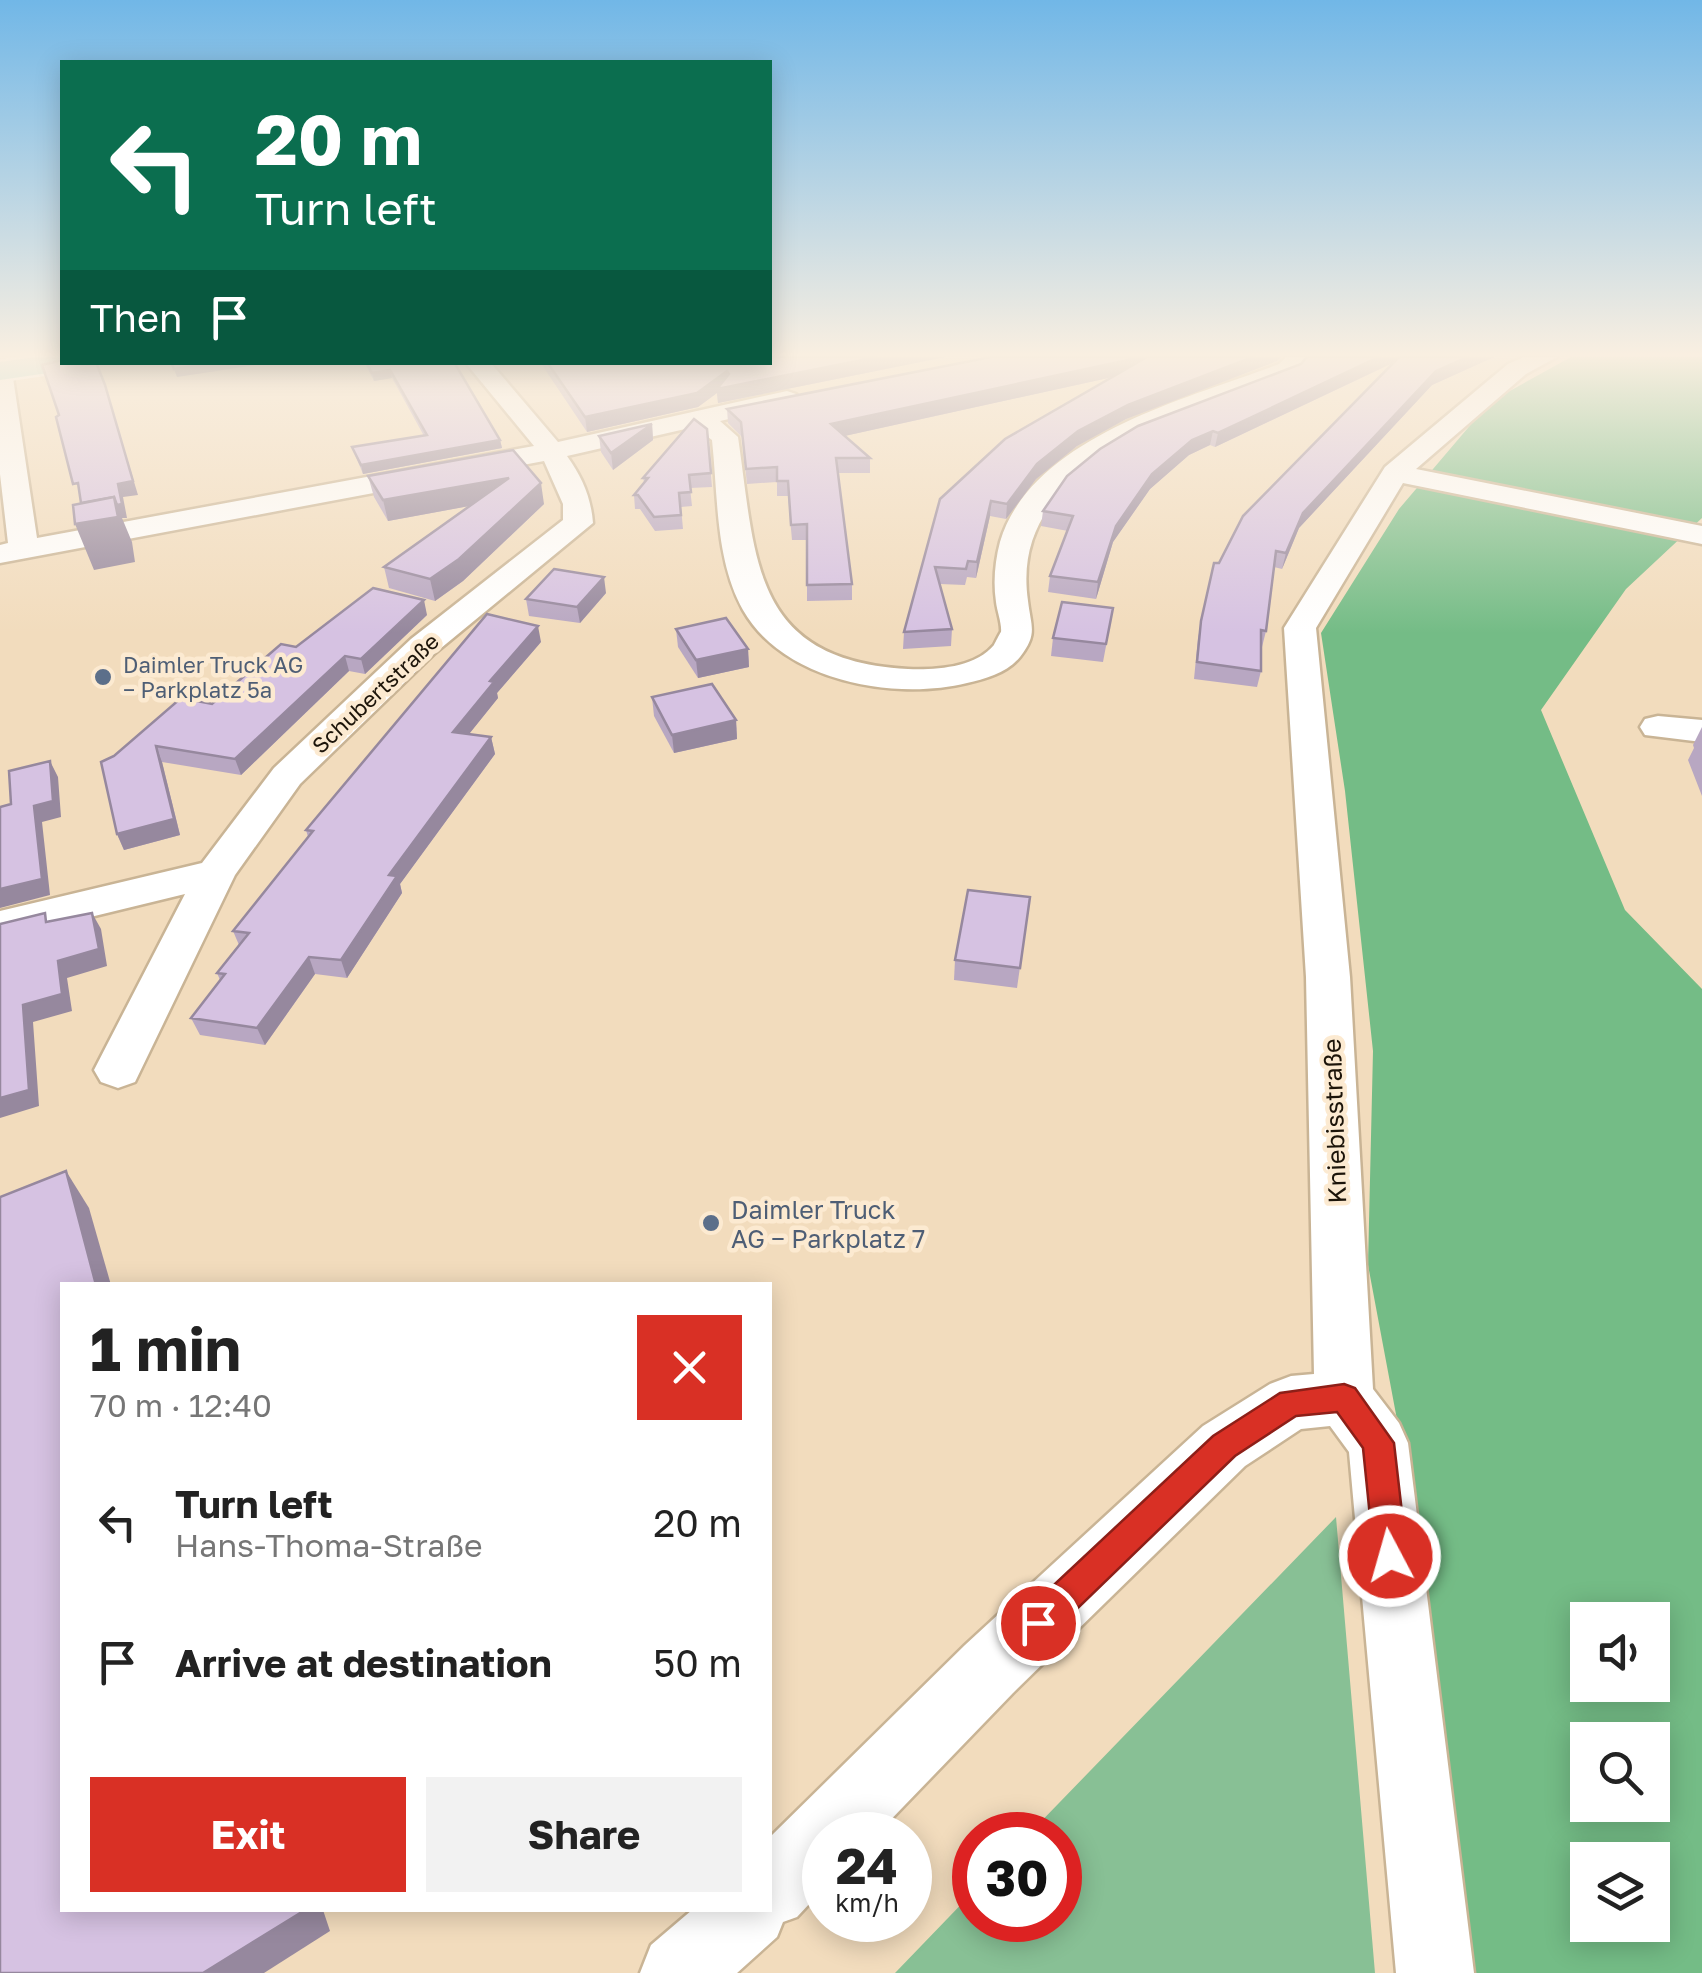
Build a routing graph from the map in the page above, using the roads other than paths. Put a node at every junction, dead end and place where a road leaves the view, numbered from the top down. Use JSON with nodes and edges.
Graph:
{"nodes":[{"id":1,"x":5,"y":449,"type":"edge"},
{"id":2,"x":561,"y":449,"type":"edge"},
{"id":3,"x":727,"y":449,"type":"edge"},
{"id":4,"x":1099,"y":449,"type":"edge"},
{"id":5,"x":1423,"y":449,"type":"edge"},
{"id":6,"x":552,"y":451,"type":"junction"},
{"id":7,"x":1396,"y":472,"type":"junction"},
{"id":8,"x":1702,"y":536,"type":"edge"},
{"id":9,"x":12,"y":552,"type":"edge"},
{"id":10,"x":1658,"y":727,"type":"dead end"},
{"id":11,"x":1702,"y":731,"type":"edge"},
{"id":12,"x":216,"y":873,"type":"junction"},
{"id":13,"x":0,"y":925,"type":"edge"},
{"id":14,"x":118,"y":1070,"type":"dead end"},
{"id":15,"x":1344,"y":1398,"type":"junction"},
{"id":16,"x":772,"y":1888,"type":"edge"},
{"id":17,"x":748,"y":1912,"type":"edge"},
{"id":18,"x":679,"y":1973,"type":"edge"},
{"id":19,"x":1435,"y":1973,"type":"edge"}],
"edges":[{"from":1,"to":9,"type":"street"},
{"from":2,"to":6,"type":"street"},
{"from":3,"to":4,"type":"street"},
{"from":5,"to":7,"type":"street","name":"Kniebisstraße"},
{"from":6,"to":9,"type":"street"},
{"from":6,"to":12,"type":"street","name":"Schubertstraße"},
{"from":7,"to":8,"type":"street"},
{"from":7,"to":15,"type":"street","name":"Kniebisstraße"},
{"from":10,"to":11,"type":"street"},
{"from":12,"to":13,"type":"street"},
{"from":12,"to":14,"type":"street","name":"Schubertstraße"},
{"from":15,"to":16,"type":"street"},
{"from":15,"to":19,"type":"street"},
{"from":17,"to":18,"type":"street"}]}
